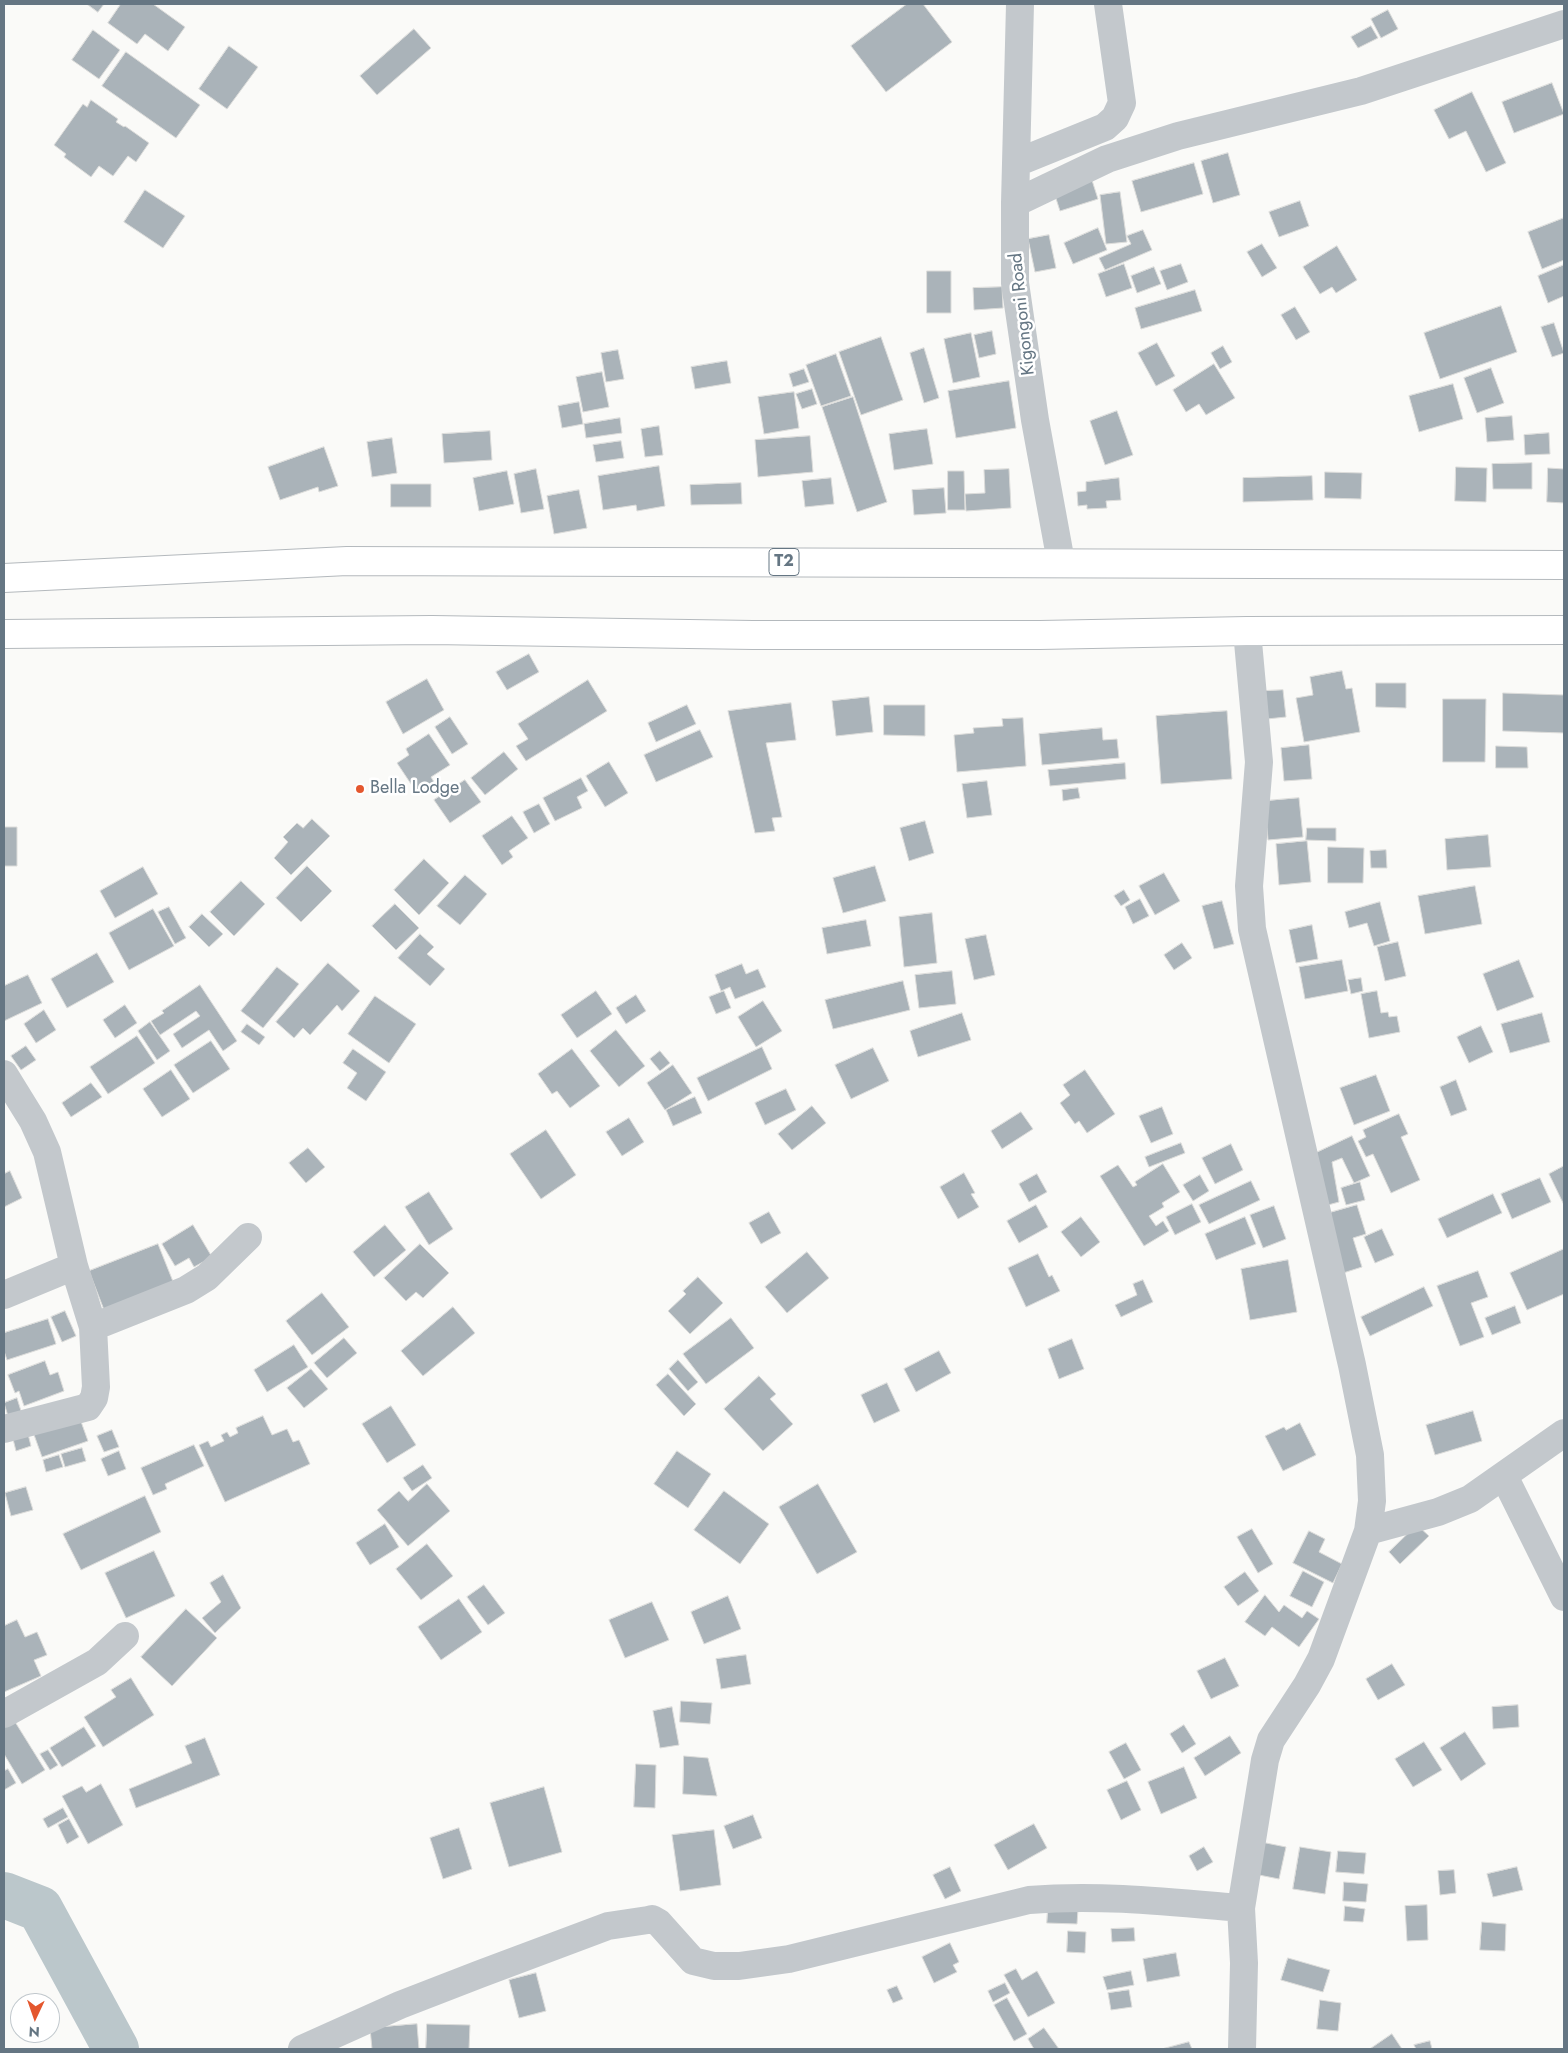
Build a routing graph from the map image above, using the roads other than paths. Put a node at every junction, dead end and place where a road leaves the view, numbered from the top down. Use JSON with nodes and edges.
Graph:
{"nodes":[{"id":1,"x":1020,"y":4,"type":"edge"},
{"id":2,"x":1108,"y":4,"type":"edge"},
{"id":3,"x":1564,"y":24,"type":"edge"},
{"id":4,"x":1016,"y":163,"type":"junction"},
{"id":5,"x":1015,"y":202,"type":"junction"},
{"id":6,"x":1061,"y":562,"type":"junction"},
{"id":7,"x":1564,"y":565,"type":"edge"},
{"id":8,"x":4,"y":578,"type":"edge"},
{"id":9,"x":1564,"y":630,"type":"edge"},
{"id":10,"x":1247,"y":631,"type":"junction"},
{"id":11,"x":4,"y":634,"type":"edge"},
{"id":12,"x":4,"y":1074,"type":"edge"},
{"id":13,"x":248,"y":1237,"type":"dead end"},
{"id":14,"x":74,"y":1266,"type":"junction"},
{"id":15,"x":4,"y":1295,"type":"edge"},
{"id":16,"x":93,"y":1327,"type":"junction"},
{"id":17,"x":4,"y":1430,"type":"edge"},
{"id":18,"x":1564,"y":1433,"type":"edge"},
{"id":19,"x":1504,"y":1476,"type":"junction"},
{"id":20,"x":1368,"y":1531,"type":"junction"},
{"id":21,"x":1564,"y":1597,"type":"edge"},
{"id":22,"x":125,"y":1636,"type":"dead end"},
{"id":23,"x":4,"y":1714,"type":"edge"},
{"id":24,"x":1241,"y":1908,"type":"junction"},
{"id":25,"x":302,"y":2049,"type":"edge"},
{"id":26,"x":1242,"y":2049,"type":"edge"}],
"edges":[{"from":1,"to":4,"type":"street","name":"Kigongoni Road"},
{"from":2,"to":4,"type":"street"},
{"from":3,"to":5,"type":"street"},
{"from":4,"to":5,"type":"street","name":"Kigongoni Road"},
{"from":5,"to":6,"type":"street","name":"Kigongoni Road"},
{"from":6,"to":7,"type":"highway","number":"T2"},
{"from":6,"to":8,"type":"highway","number":"T2"},
{"from":9,"to":10,"type":"highway"},
{"from":10,"to":11,"type":"highway"},
{"from":10,"to":20,"type":"street"},
{"from":12,"to":14,"type":"street"},
{"from":13,"to":16,"type":"street"},
{"from":14,"to":15,"type":"street"},
{"from":14,"to":16,"type":"street"},
{"from":16,"to":17,"type":"street"},
{"from":18,"to":19,"type":"street"},
{"from":19,"to":20,"type":"street"},
{"from":19,"to":21,"type":"street"},
{"from":20,"to":24,"type":"street"},
{"from":22,"to":23,"type":"street"},
{"from":24,"to":25,"type":"street"},
{"from":24,"to":26,"type":"street"}]}
